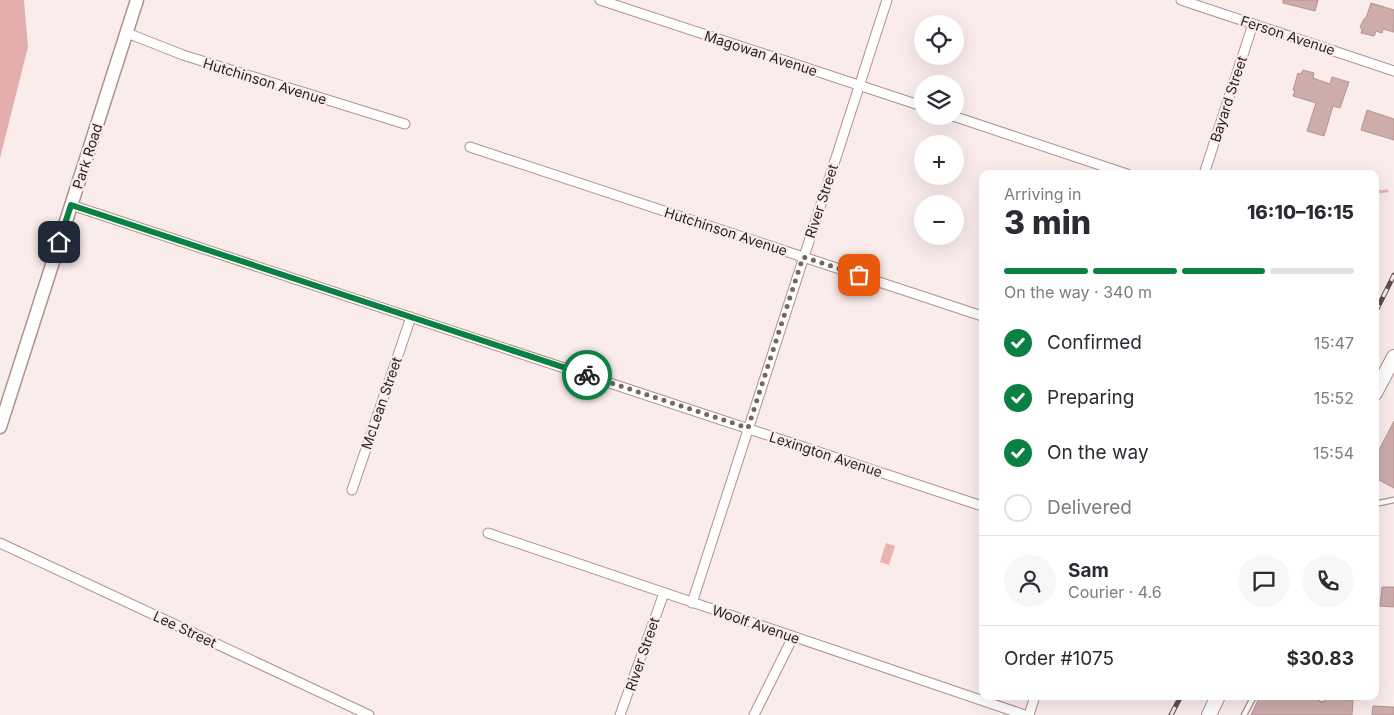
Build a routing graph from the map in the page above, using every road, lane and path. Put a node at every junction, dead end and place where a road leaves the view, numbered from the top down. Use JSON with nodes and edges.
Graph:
{"nodes":[{"id":1,"x":137,"y":0,"type":"edge"},
{"id":2,"x":600,"y":0,"type":"edge"},
{"id":3,"x":886,"y":0,"type":"edge"},
{"id":4,"x":1181,"y":0,"type":"edge"},
{"id":5,"x":1253,"y":24,"type":"junction"},
{"id":6,"x":127,"y":34,"type":"junction"},
{"id":7,"x":1394,"y":71,"type":"edge"},
{"id":8,"x":858,"y":85,"type":"junction"},
{"id":9,"x":914,"y":103,"type":"edge"},
{"id":10,"x":964,"y":120,"type":"edge"},
{"id":11,"x":405,"y":124,"type":"dead end"},
{"id":12,"x":470,"y":147,"type":"dead end"},
{"id":13,"x":1115,"y":170,"type":"edge"},
{"id":14,"x":1205,"y":170,"type":"edge"},
{"id":15,"x":71,"y":205,"type":"junction"},
{"id":16,"x":803,"y":257,"type":"junction"},
{"id":17,"x":979,"y":315,"type":"edge"},
{"id":18,"x":411,"y":317,"type":"junction"},
{"id":19,"x":1394,"y":357,"type":"edge"},
{"id":20,"x":1379,"y":386,"type":"edge"},
{"id":21,"x":2,"y":412,"type":"edge"},
{"id":22,"x":0,"y":427,"type":"edge"},
{"id":23,"x":748,"y":428,"type":"junction"},
{"id":24,"x":352,"y":490,"type":"dead end"},
{"id":25,"x":1394,"y":500,"type":"edge"},
{"id":26,"x":1379,"y":503,"type":"edge"},
{"id":27,"x":979,"y":505,"type":"edge"},
{"id":28,"x":488,"y":533,"type":"dead end"},
{"id":29,"x":0,"y":543,"type":"edge"},
{"id":30,"x":664,"y":593,"type":"junction"},
{"id":31,"x":692,"y":602,"type":"junction"},
{"id":32,"x":793,"y":637,"type":"junction"},
{"id":33,"x":1034,"y":700,"type":"edge"},
{"id":34,"x":1216,"y":700,"type":"edge"},
{"id":35,"x":1252,"y":700,"type":"edge"},
{"id":36,"x":1015,"y":713,"type":"edge"},
{"id":37,"x":369,"y":715,"type":"edge"},
{"id":38,"x":620,"y":715,"type":"edge"},
{"id":39,"x":754,"y":715,"type":"edge"},
{"id":40,"x":1025,"y":715,"type":"edge"},
{"id":41,"x":1029,"y":715,"type":"edge"},
{"id":42,"x":1209,"y":715,"type":"edge"},
{"id":43,"x":1244,"y":715,"type":"edge"}],
"edges":[{"from":1,"to":6,"type":"street","name":"Park Road"},
{"from":2,"to":8,"type":"street","name":"Magowan Avenue"},
{"from":3,"to":8,"type":"street","name":"River Street"},
{"from":4,"to":5,"type":"street","name":"Ferson Avenue"},
{"from":5,"to":7,"type":"street","name":"Ferson Avenue"},
{"from":5,"to":14,"type":"street","name":"Bayard Street"},
{"from":6,"to":11,"type":"street","name":"Hutchinson Avenue"},
{"from":6,"to":15,"type":"street","name":"Park Road"},
{"from":8,"to":9,"type":"street","name":"Magowan Avenue"},
{"from":8,"to":16,"type":"street","name":"River Street"},
{"from":10,"to":13,"type":"street"},
{"from":12,"to":16,"type":"street","name":"Hutchinson Avenue"},
{"from":15,"to":18,"type":"street","name":"Lexington Avenue"},
{"from":15,"to":21,"type":"street","name":"Park Road"},
{"from":16,"to":17,"type":"street","name":"Hutchinson Avenue"},
{"from":16,"to":23,"type":"street","name":"River Street"},
{"from":18,"to":23,"type":"street","name":"Lexington Avenue"},
{"from":18,"to":24,"type":"street","name":"McLean Street"},
{"from":19,"to":20,"type":"main road"},
{"from":21,"to":22,"type":"street","name":"Park Road"},
{"from":23,"to":27,"type":"street","name":"Lexington Avenue"},
{"from":23,"to":31,"type":"street","name":"River Street"},
{"from":25,"to":26,"type":"lane"},
{"from":28,"to":30,"type":"street","name":"Woolf Avenue"},
{"from":29,"to":37,"type":"street","name":"Lee Street"},
{"from":30,"to":31,"type":"street","name":"Woolf Avenue"},
{"from":30,"to":38,"type":"street","name":"River Street"},
{"from":31,"to":32,"type":"street","name":"Woolf Avenue"},
{"from":32,"to":36,"type":"street","name":"Woolf Avenue"},
{"from":32,"to":39,"type":"street"},
{"from":33,"to":41,"type":"street"},
{"from":34,"to":42,"type":"main road"},
{"from":35,"to":43,"type":"lane"},
{"from":36,"to":40,"type":"street","name":"Woolf Avenue"}]}
